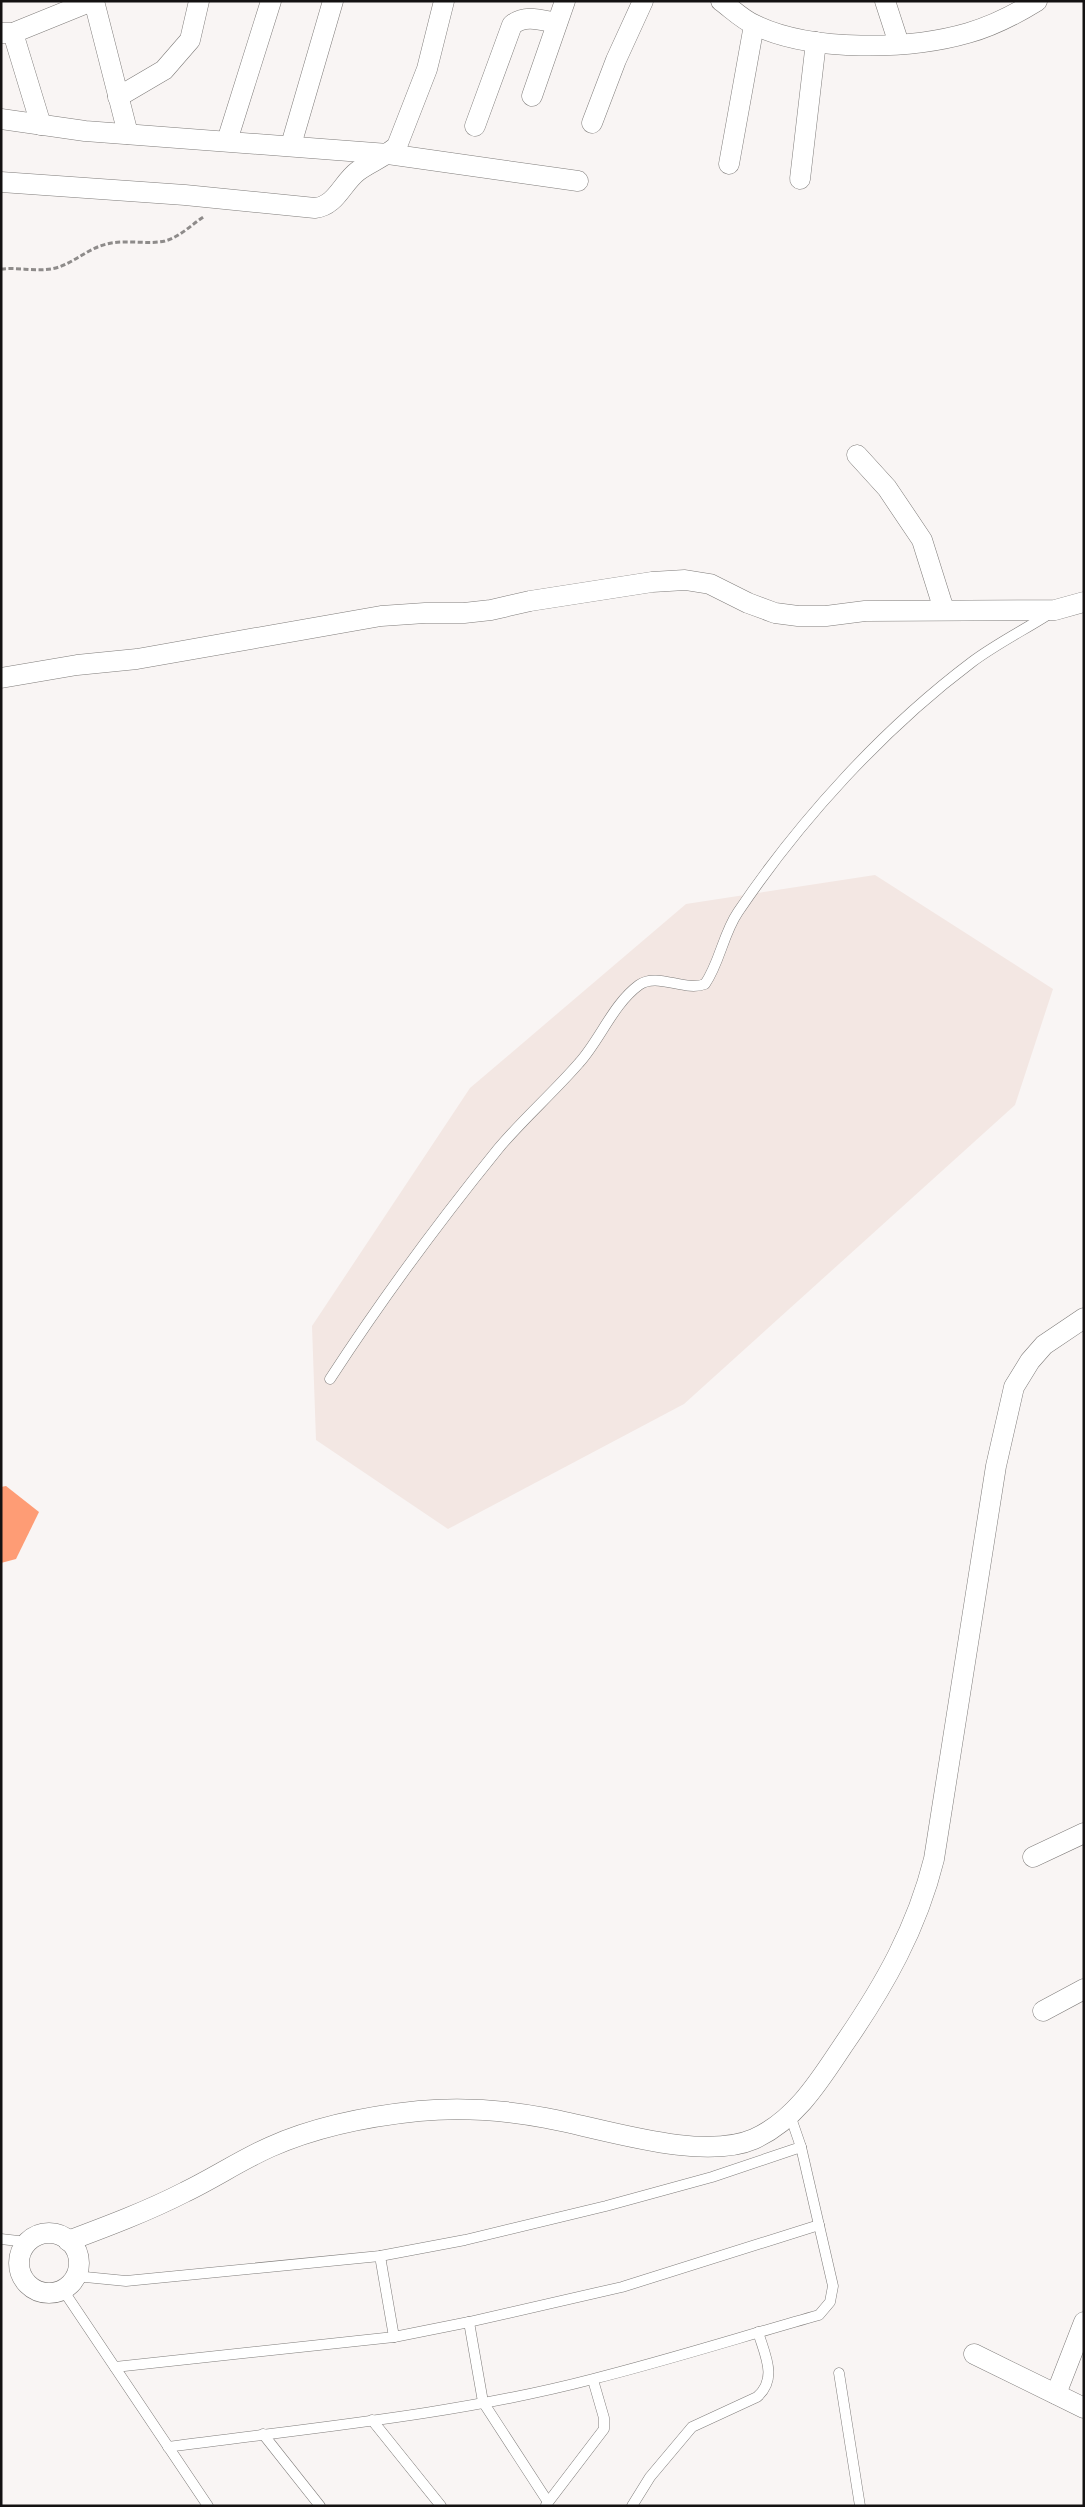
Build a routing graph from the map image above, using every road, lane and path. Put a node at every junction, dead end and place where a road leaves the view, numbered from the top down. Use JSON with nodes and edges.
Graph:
{"nodes":[{"id":1,"x":93,"y":1,"type":"edge"},
{"id":2,"x":199,"y":1,"type":"edge"},
{"id":3,"x":271,"y":1,"type":"edge"},
{"id":4,"x":333,"y":1,"type":"edge"},
{"id":5,"x":444,"y":1,"type":"edge"},
{"id":6,"x":565,"y":1,"type":"edge"},
{"id":7,"x":643,"y":1,"type":"edge"},
{"id":8,"x":721,"y":1,"type":"edge"},
{"id":9,"x":885,"y":1,"type":"edge"},
{"id":10,"x":1037,"y":1,"type":"edge"},
{"id":11,"x":557,"y":24,"type":"junction"},
{"id":12,"x":754,"y":25,"type":"junction"},
{"id":13,"x":7,"y":33,"type":"edge"},
{"id":14,"x":816,"y":42,"type":"junction"},
{"id":15,"x":899,"y":44,"type":"junction"},
{"id":16,"x":532,"y":96,"type":"dead end"},
{"id":17,"x":118,"y":97,"type":"junction"},
{"id":18,"x":1,"y":119,"type":"edge"},
{"id":19,"x":41,"y":124,"type":"junction"},
{"id":20,"x":592,"y":124,"type":"dead end"},
{"id":21,"x":475,"y":126,"type":"dead end"},
{"id":22,"x":128,"y":134,"type":"junction"},
{"id":23,"x":227,"y":141,"type":"junction"},
{"id":24,"x":291,"y":145,"type":"junction"},
{"id":25,"x":388,"y":154,"type":"junction"},
{"id":26,"x":728,"y":164,"type":"dead end"},
{"id":27,"x":800,"y":178,"type":"dead end"},
{"id":28,"x":578,"y":181,"type":"dead end"},
{"id":29,"x":1,"y":182,"type":"edge"},
{"id":30,"x":230,"y":200,"type":"junction"},
{"id":31,"x":1,"y":269,"type":"edge"},
{"id":32,"x":857,"y":455,"type":"dead end"},
{"id":33,"x":1084,"y":602,"type":"edge"},
{"id":34,"x":944,"y":610,"type":"junction"},
{"id":35,"x":1055,"y":610,"type":"junction"},
{"id":36,"x":1,"y":678,"type":"edge"},
{"id":37,"x":1084,"y":1318,"type":"edge"},
{"id":38,"x":330,"y":1379,"type":"dead end"},
{"id":39,"x":1084,"y":1833,"type":"edge"},
{"id":40,"x":1033,"y":1857,"type":"dead end"},
{"id":41,"x":1084,"y":1990,"type":"edge"},
{"id":42,"x":1043,"y":2011,"type":"dead end"},
{"id":43,"x":790,"y":2115,"type":"junction"},
{"id":44,"x":801,"y":2147,"type":"junction"},
{"id":45,"x":819,"y":2225,"type":"junction"},
{"id":46,"x":1,"y":2239,"type":"edge"},
{"id":47,"x":68,"y":2241,"type":"junction"},
{"id":48,"x":27,"y":2242,"type":"junction"},
{"id":49,"x":380,"y":2256,"type":"junction"},
{"id":50,"x":69,"y":2283,"type":"junction"},
{"id":51,"x":469,"y":2322,"type":"junction"},
{"id":52,"x":1084,"y":2322,"type":"edge"},
{"id":53,"x":758,"y":2332,"type":"junction"},
{"id":54,"x":394,"y":2337,"type":"junction"},
{"id":55,"x":1079,"y":2345,"type":"edge"},
{"id":56,"x":974,"y":2354,"type":"dead end"},
{"id":57,"x":115,"y":2367,"type":"junction"},
{"id":58,"x":839,"y":2373,"type":"dead end"},
{"id":59,"x":593,"y":2380,"type":"junction"},
{"id":60,"x":1056,"y":2394,"type":"junction"},
{"id":61,"x":483,"y":2402,"type":"junction"},
{"id":62,"x":1084,"y":2408,"type":"edge"},
{"id":63,"x":372,"y":2420,"type":"junction"},
{"id":64,"x":263,"y":2434,"type":"junction"},
{"id":65,"x":168,"y":2447,"type":"junction"},
{"id":66,"x":547,"y":2504,"type":"edge"},
{"id":67,"x":208,"y":2506,"type":"edge"},
{"id":68,"x":320,"y":2506,"type":"edge"},
{"id":69,"x":441,"y":2506,"type":"edge"},
{"id":70,"x":632,"y":2506,"type":"edge"},
{"id":71,"x":860,"y":2506,"type":"edge"}],
"edges":[{"from":1,"to":13,"type":"street"},
{"from":1,"to":17,"type":"street"},
{"from":2,"to":17,"type":"street"},
{"from":3,"to":23,"type":"street"},
{"from":4,"to":24,"type":"street"},
{"from":5,"to":25,"type":"street"},
{"from":6,"to":11,"type":"street"},
{"from":7,"to":20,"type":"street"},
{"from":8,"to":12,"type":"street"},
{"from":9,"to":15,"type":"street"},
{"from":10,"to":15,"type":"street"},
{"from":11,"to":16,"type":"street"},
{"from":11,"to":21,"type":"street"},
{"from":12,"to":14,"type":"street"},
{"from":12,"to":26,"type":"street"},
{"from":13,"to":19,"type":"street"},
{"from":14,"to":15,"type":"street"},
{"from":14,"to":27,"type":"street"},
{"from":17,"to":22,"type":"street"},
{"from":18,"to":19,"type":"street"},
{"from":19,"to":22,"type":"street"},
{"from":22,"to":23,"type":"street"},
{"from":23,"to":24,"type":"street"},
{"from":24,"to":25,"type":"street"},
{"from":25,"to":28,"type":"street"},
{"from":25,"to":30,"type":"street"},
{"from":29,"to":30,"type":"street"},
{"from":30,"to":31,"type":"path"},
{"from":32,"to":34,"type":"street"},
{"from":33,"to":35,"type":"street"},
{"from":34,"to":35,"type":"street"},
{"from":34,"to":36,"type":"street"},
{"from":35,"to":38,"type":"lane"},
{"from":37,"to":43,"type":"street"},
{"from":39,"to":40,"type":"street"},
{"from":41,"to":42,"type":"street"},
{"from":43,"to":44,"type":"lane"},
{"from":43,"to":47,"type":"street"},
{"from":44,"to":45,"type":"lane"},
{"from":44,"to":49,"type":"lane"},
{"from":45,"to":51,"type":"lane"},
{"from":45,"to":53,"type":"lane"},
{"from":46,"to":48,"type":"lane"},
{"from":47,"to":48,"type":"street"},
{"from":47,"to":50,"type":"street"},
{"from":48,"to":50,"type":"street"},
{"from":49,"to":50,"type":"lane"},
{"from":49,"to":54,"type":"lane"},
{"from":50,"to":57,"type":"lane"},
{"from":51,"to":54,"type":"lane"},
{"from":51,"to":61,"type":"lane"},
{"from":52,"to":55,"type":"street"},
{"from":53,"to":59,"type":"lane"},
{"from":53,"to":70,"type":"lane"},
{"from":54,"to":57,"type":"lane"},
{"from":55,"to":60,"type":"street"},
{"from":56,"to":60,"type":"street"},
{"from":57,"to":65,"type":"lane"},
{"from":58,"to":71,"type":"lane"},
{"from":59,"to":61,"type":"lane"},
{"from":59,"to":66,"type":"lane"},
{"from":60,"to":62,"type":"street"},
{"from":61,"to":63,"type":"lane"},
{"from":61,"to":66,"type":"lane"},
{"from":63,"to":64,"type":"lane"},
{"from":63,"to":69,"type":"lane"},
{"from":64,"to":65,"type":"lane"},
{"from":64,"to":68,"type":"lane"},
{"from":65,"to":67,"type":"lane"}]}
